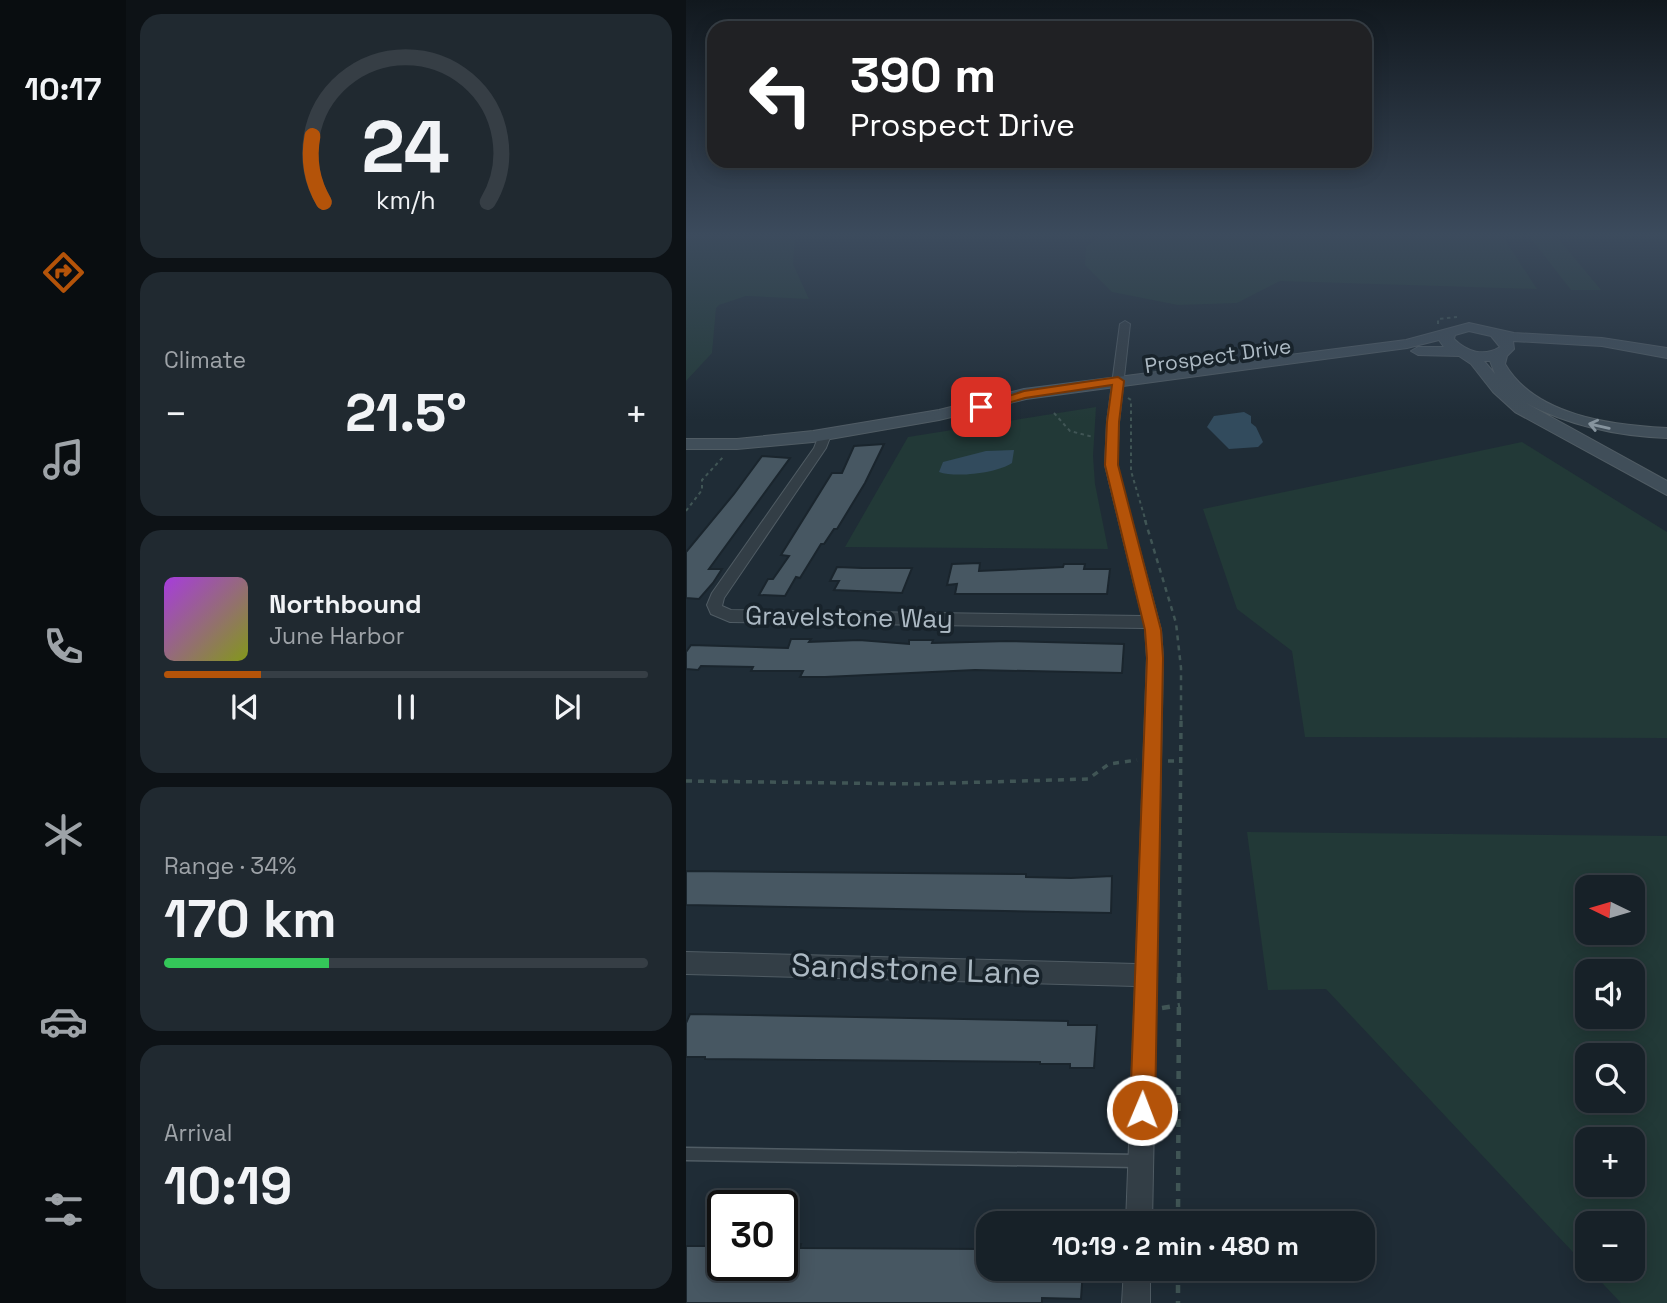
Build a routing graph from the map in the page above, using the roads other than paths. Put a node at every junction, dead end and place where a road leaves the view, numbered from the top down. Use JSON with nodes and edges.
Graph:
{"nodes":[{"id":1,"x":1125,"y":324,"type":"dead end"},
{"id":2,"x":1444,"y":326,"type":"junction"},
{"id":3,"x":1495,"y":332,"type":"junction"},
{"id":4,"x":1463,"y":353,"type":"junction"},
{"id":5,"x":1502,"y":353,"type":"junction"},
{"id":6,"x":1667,"y":353,"type":"edge"},
{"id":7,"x":1667,"y":361,"type":"edge"},
{"id":8,"x":1121,"y":391,"type":"junction"},
{"id":9,"x":1667,"y":433,"type":"edge"},
{"id":10,"x":825,"y":435,"type":"junction"},
{"id":11,"x":686,"y":444,"type":"edge"},
{"id":12,"x":1667,"y":489,"type":"edge"},
{"id":13,"x":1151,"y":622,"type":"junction"},
{"id":14,"x":686,"y":963,"type":"edge"},
{"id":15,"x":1145,"y":975,"type":"junction"},
{"id":16,"x":686,"y":1154,"type":"edge"},
{"id":17,"x":1141,"y":1161,"type":"junction"},
{"id":18,"x":1139,"y":1211,"type":"edge"},
{"id":19,"x":1137,"y":1281,"type":"edge"},
{"id":20,"x":1136,"y":1303,"type":"edge"}],
"edges":[{"from":1,"to":8,"type":"street"},
{"from":2,"to":3,"type":"street"},
{"from":2,"to":4,"type":"street"},
{"from":2,"to":8,"type":"street","name":"Prospect Drive"},
{"from":3,"to":5,"type":"street"},
{"from":3,"to":6,"type":"street"},
{"from":4,"to":5,"type":"street"},
{"from":4,"to":8,"type":"street","name":"Prospect Drive"},
{"from":4,"to":12,"type":"street"},
{"from":5,"to":7,"type":"street"},
{"from":9,"to":5,"type":"street","one_way":true},
{"from":8,"to":10,"type":"street","name":"Prospect Drive"},
{"from":8,"to":13,"type":"street"},
{"from":10,"to":11,"type":"street","name":"Prospect Drive"},
{"from":10,"to":13,"type":"street","name":"Gravelstone Way"},
{"from":13,"to":15,"type":"street"},
{"from":14,"to":15,"type":"street","name":"Sandstone Lane"},
{"from":15,"to":17,"type":"street"},
{"from":16,"to":17,"type":"lane"},
{"from":17,"to":18,"type":"street"},
{"from":19,"to":20,"type":"street"}]}
